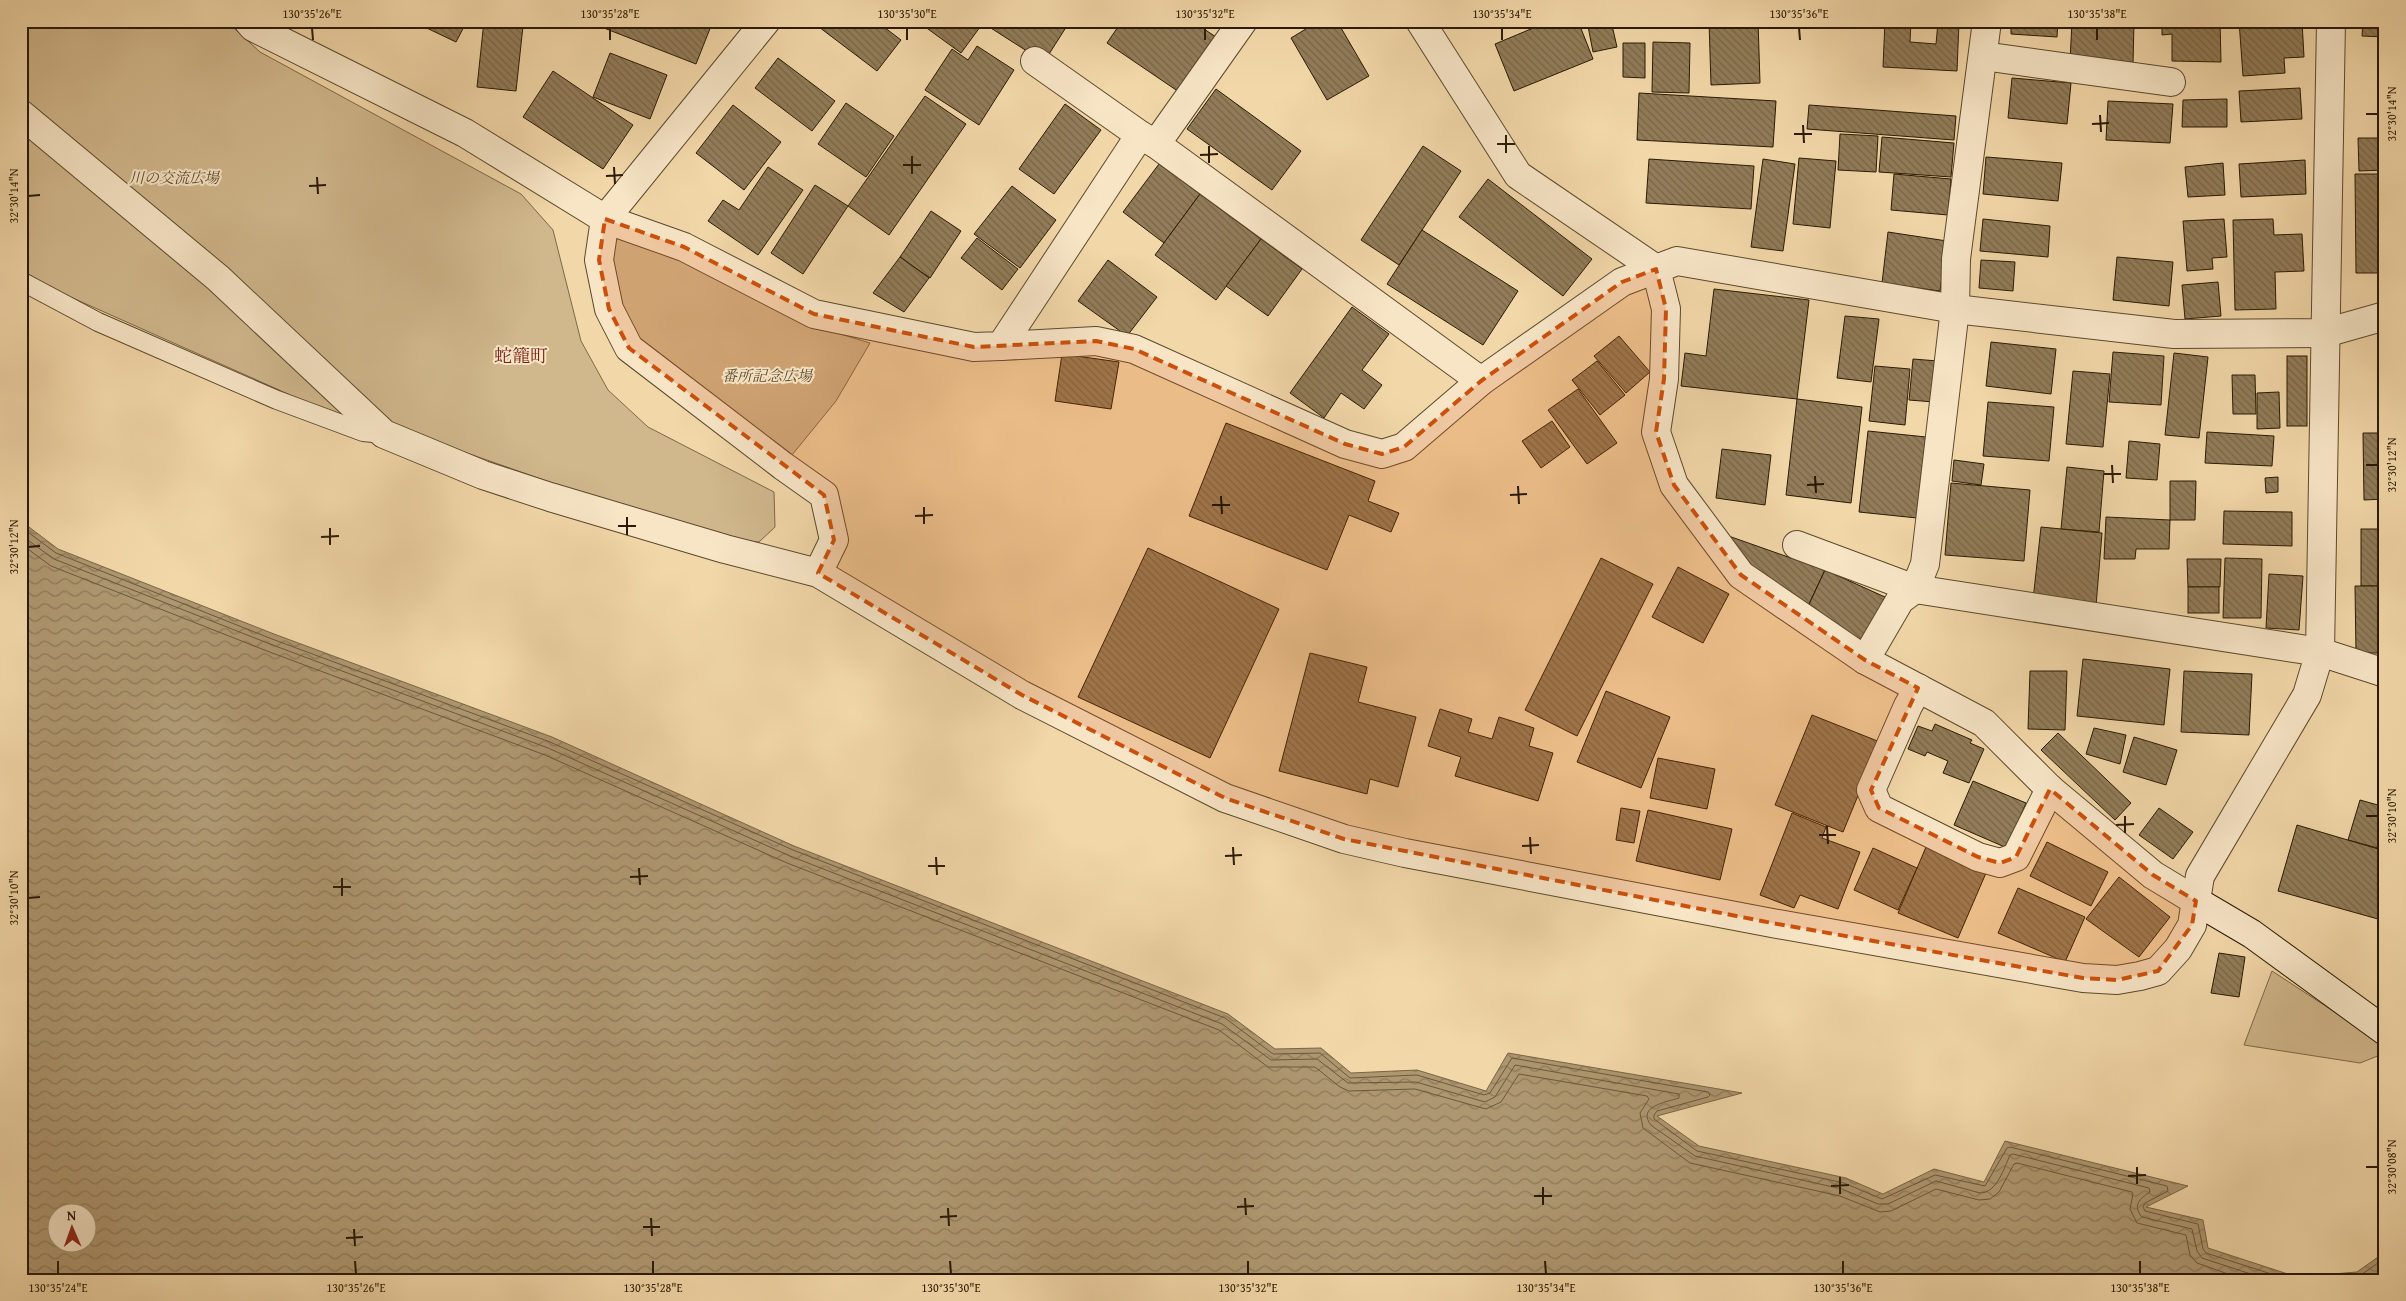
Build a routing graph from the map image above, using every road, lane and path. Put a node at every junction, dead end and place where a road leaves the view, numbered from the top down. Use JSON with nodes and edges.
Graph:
{"nodes":[{"id":1,"x":248,"y":21,"type":"edge"},
{"id":2,"x":766,"y":21,"type":"edge"},
{"id":3,"x":1243,"y":21,"type":"edge"},
{"id":4,"x":1420,"y":21,"type":"edge"},
{"id":5,"x":1987,"y":21,"type":"edge"},
{"id":6,"x":2331,"y":21,"type":"edge"},
{"id":7,"x":1983,"y":56,"type":"junction"},
{"id":8,"x":1035,"y":61,"type":"dead end"},
{"id":9,"x":2171,"y":82,"type":"dead end"},
{"id":10,"x":21,"y":114,"type":"edge"},
{"id":11,"x":1148,"y":140,"type":"junction"},
{"id":12,"x":605,"y":218,"type":"junction"},
{"id":13,"x":1656,"y":269,"type":"junction"},
{"id":14,"x":21,"y":281,"type":"edge"},
{"id":15,"x":1955,"y":308,"type":"junction"},
{"id":16,"x":2385,"y":316,"type":"edge"},
{"id":17,"x":2324,"y":333,"type":"junction"},
{"id":18,"x":1001,"y":346,"type":"junction"},
{"id":19,"x":1481,"y":381,"type":"junction"},
{"id":20,"x":384,"y":434,"type":"junction"},
{"id":21,"x":1797,"y":545,"type":"dead end"},
{"id":22,"x":818,"y":572,"type":"junction"},
{"id":23,"x":1915,"y":589,"type":"junction"},
{"id":24,"x":2320,"y":652,"type":"junction"},
{"id":25,"x":1865,"y":660,"type":"junction"},
{"id":26,"x":2385,"y":673,"type":"edge"},
{"id":27,"x":1918,"y":688,"type":"junction"},
{"id":28,"x":2050,"y":789,"type":"junction"},
{"id":29,"x":2196,"y":901,"type":"junction"},
{"id":30,"x":2385,"y":1032,"type":"edge"}],
"edges":[{"from":1,"to":12,"type":"street"},
{"from":2,"to":12,"type":"street"},
{"from":3,"to":11,"type":"street"},
{"from":4,"to":13,"type":"street"},
{"from":5,"to":7,"type":"street"},
{"from":6,"to":17,"type":"street"},
{"from":7,"to":9,"type":"street"},
{"from":7,"to":15,"type":"street"},
{"from":8,"to":11,"type":"street"},
{"from":10,"to":20,"type":"street"},
{"from":11,"to":18,"type":"street"},
{"from":11,"to":19,"type":"street"},
{"from":12,"to":18,"type":"street"},
{"from":12,"to":22,"type":"street"},
{"from":13,"to":15,"type":"street"},
{"from":13,"to":19,"type":"street"},
{"from":13,"to":25,"type":"street"},
{"from":14,"to":20,"type":"lane"},
{"from":15,"to":17,"type":"street"},
{"from":15,"to":23,"type":"street"},
{"from":16,"to":17,"type":"street"},
{"from":17,"to":24,"type":"street"},
{"from":18,"to":19,"type":"street"},
{"from":20,"to":22,"type":"street"},
{"from":21,"to":23,"type":"street"},
{"from":22,"to":29,"type":"street"},
{"from":23,"to":24,"type":"street"},
{"from":23,"to":25,"type":"street"},
{"from":24,"to":26,"type":"street"},
{"from":24,"to":29,"type":"street"},
{"from":25,"to":27,"type":"street"},
{"from":27,"to":28,"type":"street"},
{"from":27,"to":28,"type":"street"},
{"from":28,"to":29,"type":"street"},
{"from":29,"to":30,"type":"street"}]}
